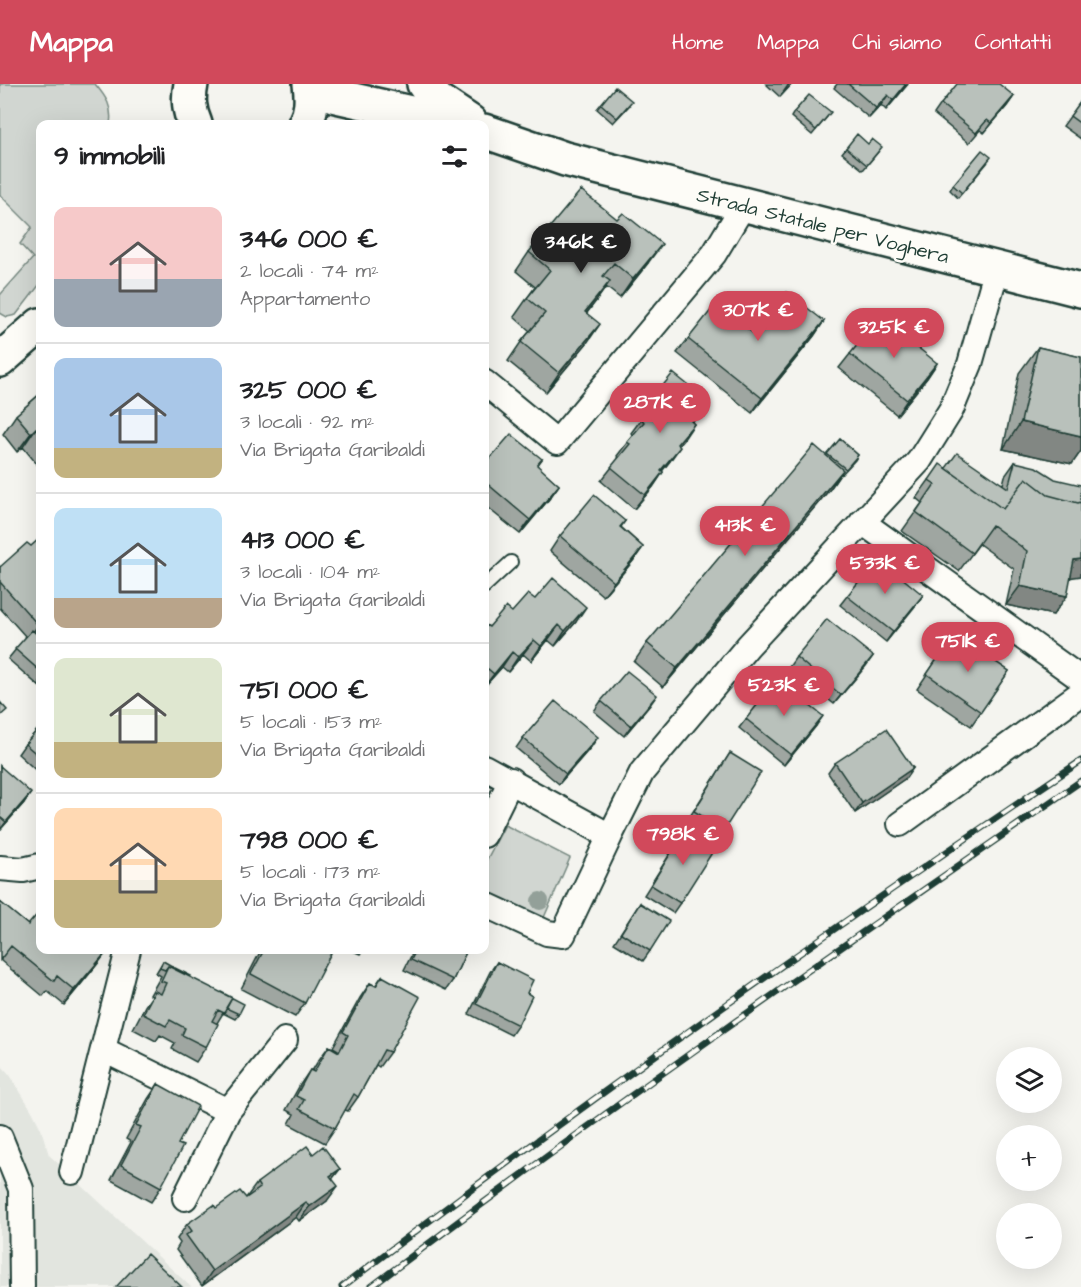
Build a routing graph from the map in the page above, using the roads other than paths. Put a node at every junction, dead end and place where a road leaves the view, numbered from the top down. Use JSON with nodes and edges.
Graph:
{"nodes":[{"id":1,"x":312,"y":84,"type":"edge"},
{"id":2,"x":424,"y":84,"type":"edge"},
{"id":3,"x":307,"y":120,"type":"edge"},
{"id":4,"x":442,"y":120,"type":"edge"},
{"id":5,"x":468,"y":120,"type":"edge"},
{"id":6,"x":489,"y":133,"type":"edge"},
{"id":7,"x":489,"y":153,"type":"edge"},
{"id":8,"x":565,"y":159,"type":"junction"},
{"id":9,"x":743,"y":206,"type":"junction"},
{"id":10,"x":997,"y":268,"type":"junction"},
{"id":11,"x":1081,"y":290,"type":"edge"},
{"id":12,"x":36,"y":328,"type":"edge"},
{"id":13,"x":0,"y":360,"type":"edge"},
{"id":14,"x":489,"y":386,"type":"edge"},
{"id":15,"x":862,"y":522,"type":"junction"},
{"id":16,"x":511,"y":562,"type":"dead end"},
{"id":17,"x":489,"y":582,"type":"edge"},
{"id":18,"x":1081,"y":679,"type":"edge"},
{"id":19,"x":1081,"y":693,"type":"edge"},
{"id":20,"x":489,"y":769,"type":"edge"},
{"id":21,"x":511,"y":780,"type":"junction"},
{"id":22,"x":900,"y":824,"type":"dead end"},
{"id":23,"x":489,"y":825,"type":"edge"},
{"id":24,"x":610,"y":836,"type":"junction"},
{"id":25,"x":36,"y":867,"type":"edge"},
{"id":26,"x":0,"y":868,"type":"edge"},
{"id":27,"x":489,"y":906,"type":"edge"},
{"id":28,"x":127,"y":954,"type":"edge"},
{"id":29,"x":285,"y":1040,"type":"dead end"},
{"id":30,"x":104,"y":1050,"type":"junction"},
{"id":31,"x":228,"y":1111,"type":"junction"},
{"id":32,"x":0,"y":1137,"type":"edge"},
{"id":33,"x":72,"y":1172,"type":"dead end"},
{"id":34,"x":185,"y":1198,"type":"dead end"},
{"id":35,"x":22,"y":1287,"type":"edge"}],
"edges":[{"from":1,"to":3,"type":"main road"},
{"from":1,"to":4,"type":"main road"},
{"from":2,"to":5,"type":"main road"},
{"from":6,"to":8,"type":"main road","name":"Strada Statale per Voghera"},
{"from":7,"to":8,"type":"main road","name":"Strada Statale per Voghera"},
{"from":8,"to":9,"type":"main road","name":"Strada Statale per Voghera"},
{"from":9,"to":10,"type":"main road","name":"Strada Statale per Voghera"},
{"from":9,"to":14,"type":"street"},
{"from":10,"to":11,"type":"main road","name":"Strada Statale per Voghera"},
{"from":10,"to":15,"type":"street"},
{"from":12,"to":13,"type":"main road"},
{"from":15,"to":18,"type":"street"},
{"from":15,"to":24,"type":"street"},
{"from":16,"to":17,"type":"lane"},
{"from":19,"to":22,"type":"street"},
{"from":20,"to":21,"type":"street"},
{"from":21,"to":23,"type":"street"},
{"from":21,"to":24,"type":"street"},
{"from":24,"to":27,"type":"street"},
{"from":25,"to":26,"type":"street"},
{"from":28,"to":30,"type":"street"},
{"from":29,"to":31,"type":"street"},
{"from":30,"to":31,"type":"street"},
{"from":30,"to":33,"type":"street"},
{"from":31,"to":34,"type":"street"},
{"from":32,"to":35,"type":"street"}]}
